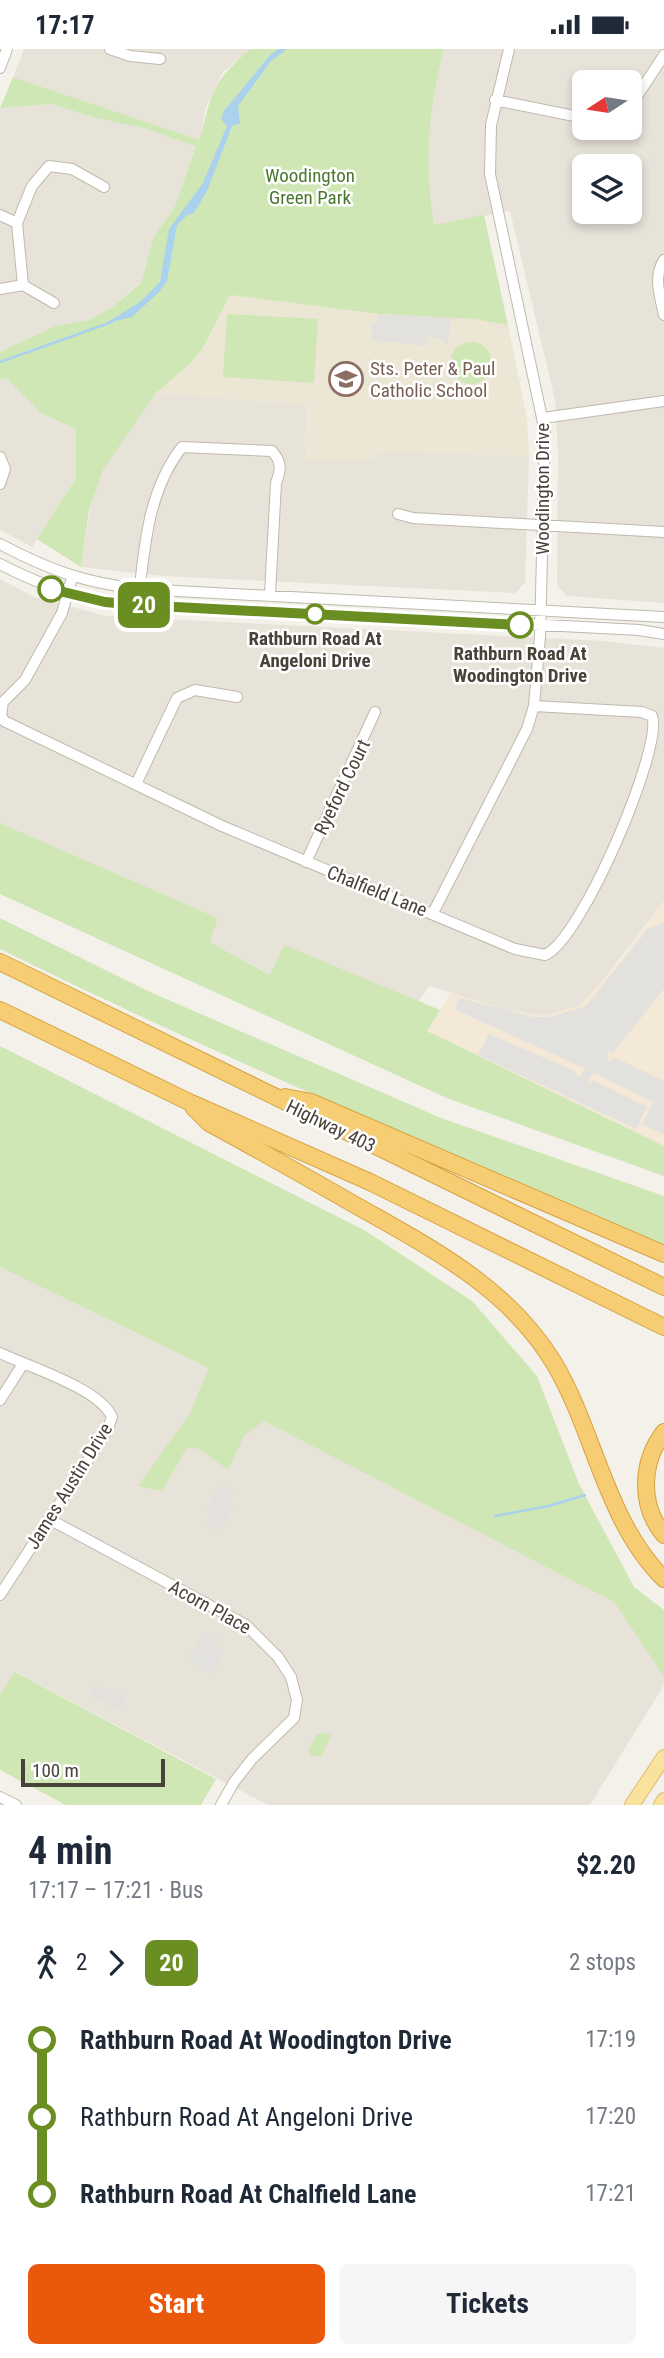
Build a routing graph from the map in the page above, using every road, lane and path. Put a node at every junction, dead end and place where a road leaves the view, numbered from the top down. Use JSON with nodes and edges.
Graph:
{"nodes":[{"id":1,"x":7,"y":49,"type":"edge"},
{"id":2,"x":110,"y":49,"type":"edge"},
{"id":3,"x":509,"y":49,"type":"edge"},
{"id":4,"x":664,"y":55,"type":"edge"},
{"id":5,"x":160,"y":59,"type":"dead end"},
{"id":6,"x":0,"y":68,"type":"edge"},
{"id":7,"x":642,"y":89,"type":"edge"},
{"id":8,"x":495,"y":100,"type":"junction"},
{"id":9,"x":572,"y":116,"type":"edge"},
{"id":10,"x":104,"y":187,"type":"dead end"},
{"id":11,"x":0,"y":215,"type":"edge"},
{"id":12,"x":18,"y":223,"type":"junction"},
{"id":13,"x":664,"y":260,"type":"edge"},
{"id":14,"x":23,"y":285,"type":"junction"},
{"id":15,"x":0,"y":289,"type":"edge"},
{"id":16,"x":54,"y":303,"type":"dead end"},
{"id":17,"x":664,"y":315,"type":"edge"},
{"id":18,"x":664,"y":401,"type":"edge"},
{"id":19,"x":543,"y":418,"type":"junction"},
{"id":20,"x":0,"y":457,"type":"edge"},
{"id":21,"x":0,"y":484,"type":"edge"},
{"id":22,"x":398,"y":514,"type":"dead end"},
{"id":23,"x":542,"y":526,"type":"junction"},
{"id":24,"x":664,"y":532,"type":"edge"},
{"id":25,"x":0,"y":544,"type":"edge"},
{"id":26,"x":0,"y":564,"type":"edge"},
{"id":27,"x":72,"y":578,"type":"junction"},
{"id":28,"x":140,"y":589,"type":"junction"},
{"id":29,"x":270,"y":594,"type":"junction"},
{"id":30,"x":68,"y":595,"type":"junction"},
{"id":31,"x":138,"y":605,"type":"junction"},
{"id":32,"x":541,"y":608,"type":"junction"},
{"id":33,"x":664,"y":617,"type":"edge"},
{"id":34,"x":540,"y":626,"type":"junction"},
{"id":35,"x":664,"y":634,"type":"edge"},
{"id":36,"x":237,"y":697,"type":"dead end"},
{"id":37,"x":534,"y":706,"type":"junction"},
{"id":38,"x":375,"y":712,"type":"dead end"},
{"id":39,"x":136,"y":784,"type":"junction"},
{"id":40,"x":306,"y":862,"type":"junction"},
{"id":41,"x":433,"y":913,"type":"junction"},
{"id":42,"x":0,"y":962,"type":"edge"},
{"id":43,"x":0,"y":1010,"type":"edge"},
{"id":44,"x":263,"y":1092,"type":"junction"},
{"id":45,"x":189,"y":1102,"type":"junction"},
{"id":46,"x":664,"y":1254,"type":"edge"},
{"id":47,"x":664,"y":1287,"type":"edge"},
{"id":48,"x":664,"y":1327,"type":"edge"},
{"id":49,"x":0,"y":1353,"type":"edge"},
{"id":50,"x":23,"y":1364,"type":"junction"},
{"id":51,"x":0,"y":1400,"type":"edge"},
{"id":52,"x":664,"y":1431,"type":"edge"},
{"id":53,"x":50,"y":1519,"type":"junction"},
{"id":54,"x":664,"y":1535,"type":"edge"},
{"id":55,"x":664,"y":1579,"type":"edge"},
{"id":56,"x":0,"y":1595,"type":"edge"},
{"id":57,"x":664,"y":1758,"type":"edge"},
{"id":58,"x":0,"y":1797,"type":"edge"},
{"id":59,"x":664,"y":1800,"type":"edge"},
{"id":60,"x":16,"y":1805,"type":"edge"},
{"id":61,"x":222,"y":1805,"type":"edge"},
{"id":62,"x":632,"y":1805,"type":"edge"},
{"id":63,"x":661,"y":1805,"type":"edge"}],
"edges":[{"from":1,"to":6,"type":"street"},
{"from":2,"to":5,"type":"street"},
{"from":3,"to":8,"type":"street","name":"Woodington Drive"},
{"from":4,"to":7,"type":"street"},
{"from":8,"to":9,"type":"street"},
{"from":8,"to":19,"type":"street","name":"Woodington Drive"},
{"from":10,"to":12,"type":"street"},
{"from":11,"to":12,"type":"street"},
{"from":12,"to":14,"type":"street"},
{"from":13,"to":17,"type":"street"},
{"from":14,"to":15,"type":"street"},
{"from":14,"to":16,"type":"street"},
{"from":18,"to":19,"type":"street"},
{"from":19,"to":23,"type":"street","name":"Woodington Drive"},
{"from":20,"to":21,"type":"street"},
{"from":22,"to":23,"type":"street"},
{"from":23,"to":24,"type":"street"},
{"from":23,"to":32,"type":"street","name":"Woodington Drive"},
{"from":25,"to":27,"type":"street"},
{"from":26,"to":30,"type":"street"},
{"from":27,"to":28,"type":"street"},
{"from":27,"to":30,"type":"street","name":"Chalfield Lane"},
{"from":28,"to":29,"type":"street"},
{"from":28,"to":29,"type":"street"},
{"from":28,"to":31,"type":"street"},
{"from":29,"to":32,"type":"street"},
{"from":30,"to":31,"type":"street"},
{"from":30,"to":39,"type":"street","name":"Chalfield Lane"},
{"from":31,"to":34,"type":"street"},
{"from":32,"to":33,"type":"street"},
{"from":32,"to":34,"type":"street","name":"Woodington Drive"},
{"from":34,"to":35,"type":"street"},
{"from":34,"to":37,"type":"street","name":"Woodington Drive"},
{"from":36,"to":39,"type":"street"},
{"from":37,"to":41,"type":"street","name":"Woodington Drive"},
{"from":37,"to":41,"type":"street","name":"Chalfield Lane"},
{"from":38,"to":40,"type":"street","name":"Ryeford Court"},
{"from":39,"to":40,"type":"street","name":"Chalfield Lane"},
{"from":40,"to":41,"type":"street","name":"Chalfield Lane"},
{"from":42,"to":44,"type":"highway","name":"Highway 403"},
{"from":43,"to":45,"type":"highway","name":"Highway 403"},
{"from":44,"to":46,"type":"highway"},
{"from":44,"to":47,"type":"highway","name":"Highway 403"},
{"from":45,"to":48,"type":"highway","name":"Highway 403"},
{"from":45,"to":55,"type":"highway"},
{"from":49,"to":50,"type":"street","name":"James Austin Drive"},
{"from":50,"to":51,"type":"street"},
{"from":50,"to":53,"type":"street","name":"James Austin Drive"},
{"from":52,"to":54,"type":"highway"},
{"from":53,"to":56,"type":"street","name":"James Austin Drive"},
{"from":53,"to":61,"type":"street","name":"Acorn Place"},
{"from":57,"to":62,"type":"main road"},
{"from":58,"to":60,"type":"street"},
{"from":59,"to":63,"type":"main road"}]}
